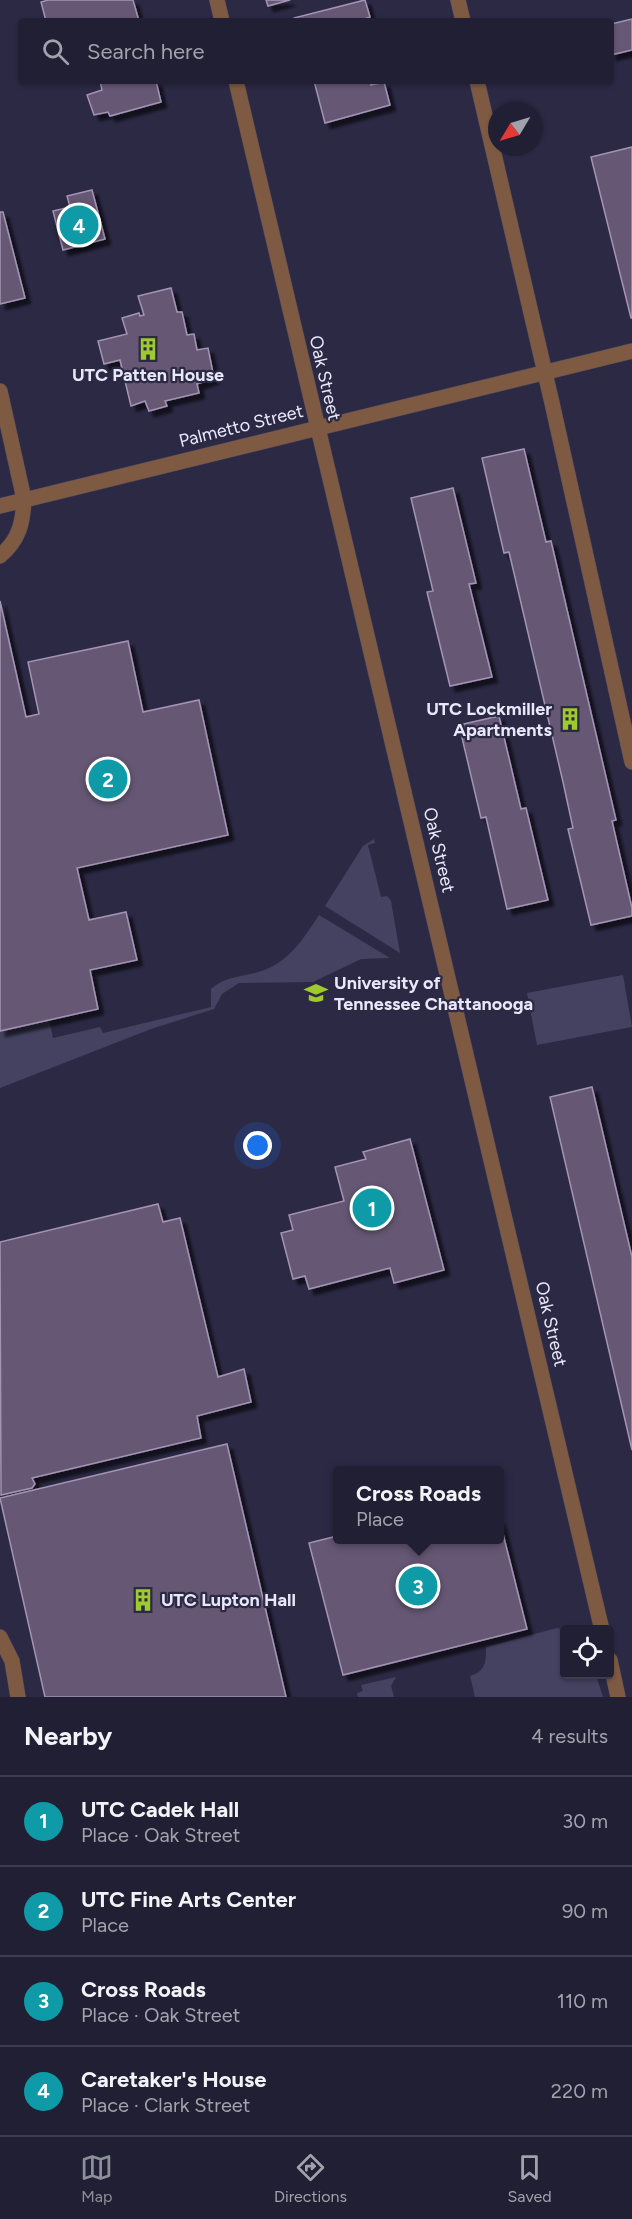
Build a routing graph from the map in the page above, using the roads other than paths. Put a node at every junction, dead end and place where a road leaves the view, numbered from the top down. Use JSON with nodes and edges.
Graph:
{"nodes":[{"id":1,"x":217,"y":0,"type":"edge"},
{"id":2,"x":458,"y":0,"type":"edge"},
{"id":3,"x":221,"y":18,"type":"edge"},
{"id":4,"x":462,"y":18,"type":"edge"},
{"id":5,"x":237,"y":84,"type":"edge"},
{"id":6,"x":478,"y":84,"type":"edge"},
{"id":7,"x":632,"y":351,"type":"edge"},
{"id":8,"x":545,"y":372,"type":"junction"},
{"id":9,"x":0,"y":391,"type":"edge"},
{"id":10,"x":317,"y":428,"type":"junction"},
{"id":11,"x":24,"y":499,"type":"junction"},
{"id":12,"x":0,"y":506,"type":"edge"},
{"id":13,"x":0,"y":556,"type":"edge"},
{"id":14,"x":632,"y":762,"type":"edge"},
{"id":15,"x":601,"y":1625,"type":"edge"},
{"id":16,"x":0,"y":1637,"type":"edge"},
{"id":17,"x":614,"y":1679,"type":"edge"},
{"id":18,"x":18,"y":1697,"type":"edge"},
{"id":19,"x":618,"y":1697,"type":"edge"}],
"edges":[{"from":1,"to":3,"type":"street"},
{"from":2,"to":4,"type":"street"},
{"from":5,"to":10,"type":"street","name":"Oak Street"},
{"from":6,"to":8,"type":"street"},
{"from":7,"to":8,"type":"street","name":"Palmetto Street"},
{"from":8,"to":10,"type":"street","name":"Palmetto Street"},
{"from":8,"to":14,"type":"street"},
{"from":9,"to":11,"type":"street"},
{"from":10,"to":11,"type":"street","name":"Palmetto Street"},
{"from":10,"to":15,"type":"street","name":"Oak Street"},
{"from":11,"to":12,"type":"street","name":"Palmetto Street"},
{"from":11,"to":13,"type":"street"},
{"from":16,"to":18,"type":"street"},
{"from":17,"to":19,"type":"street"}]}
